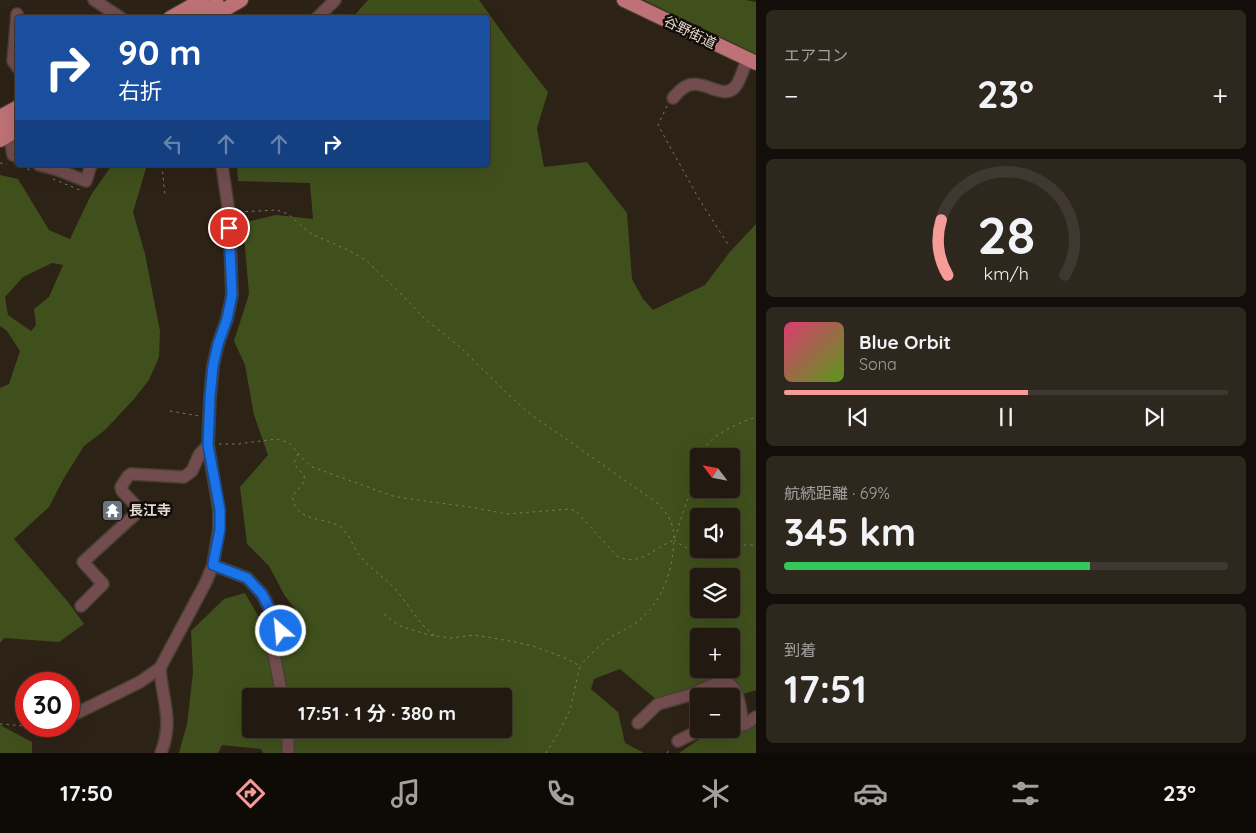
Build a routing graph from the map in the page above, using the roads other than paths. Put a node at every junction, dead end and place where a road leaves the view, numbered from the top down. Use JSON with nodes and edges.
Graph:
{"nodes":[{"id":1,"x":94,"y":0,"type":"edge"},
{"id":2,"x":191,"y":0,"type":"edge"},
{"id":3,"x":202,"y":0,"type":"edge"},
{"id":4,"x":224,"y":0,"type":"edge"},
{"id":5,"x":241,"y":0,"type":"edge"},
{"id":6,"x":335,"y":0,"type":"edge"},
{"id":7,"x":624,"y":0,"type":"edge"},
{"id":8,"x":116,"y":15,"type":"edge"},
{"id":9,"x":174,"y":15,"type":"edge"},
{"id":10,"x":175,"y":15,"type":"edge"},
{"id":11,"x":201,"y":15,"type":"edge"},
{"id":12,"x":215,"y":15,"type":"edge"},
{"id":13,"x":320,"y":15,"type":"edge"},
{"id":14,"x":15,"y":45,"type":"edge"},
{"id":15,"x":752,"y":61,"type":"edge"},
{"id":16,"x":15,"y":62,"type":"edge"},
{"id":17,"x":673,"y":98,"type":"road end"},
{"id":18,"x":15,"y":99,"type":"edge"},
{"id":19,"x":0,"y":107,"type":"edge"},
{"id":20,"x":15,"y":109,"type":"edge"},
{"id":21,"x":0,"y":117,"type":"edge"},
{"id":22,"x":15,"y":122,"type":"edge"},
{"id":23,"x":7,"y":133,"type":"edge"},
{"id":24,"x":15,"y":156,"type":"edge"},
{"id":25,"x":48,"y":167,"type":"edge"},
{"id":26,"x":90,"y":167,"type":"edge"},
{"id":27,"x":222,"y":167,"type":"edge"},
{"id":28,"x":208,"y":445,"type":"junction"},
{"id":29,"x":213,"y":565,"type":"junction"},
{"id":30,"x":81,"y":606,"type":"dead end"},
{"id":31,"x":160,"y":668,"type":"junction"},
{"id":32,"x":280,"y":688,"type":"edge"},
{"id":33,"x":706,"y":688,"type":"edge"},
{"id":34,"x":734,"y":688,"type":"edge"},
{"id":35,"x":690,"y":695,"type":"edge"},
{"id":36,"x":80,"y":712,"type":"edge"},
{"id":37,"x":756,"y":717,"type":"edge"},
{"id":38,"x":638,"y":723,"type":"dead end"},
{"id":39,"x":740,"y":725,"type":"edge"},
{"id":40,"x":690,"y":735,"type":"edge"},
{"id":41,"x":288,"y":738,"type":"edge"},
{"id":42,"x":678,"y":741,"type":"dead end"},
{"id":43,"x":161,"y":753,"type":"edge"},
{"id":44,"x":288,"y":753,"type":"edge"}],
"edges":[{"from":1,"to":8,"type":"street"},
{"from":2,"to":9,"type":"main road"},
{"from":3,"to":10,"type":"main road"},
{"from":4,"to":11,"type":"main road"},
{"from":5,"to":12,"type":"main road"},
{"from":6,"to":13,"type":"street"},
{"from":7,"to":15,"type":"main road","name":"谷野街道"},
{"from":14,"to":16,"type":"street"},
{"from":15,"to":17,"type":"street"},
{"from":18,"to":19,"type":"main road"},
{"from":20,"to":21,"type":"main road"},
{"from":22,"to":23,"type":"main road"},
{"from":23,"to":24,"type":"street"},
{"from":25,"to":26,"type":"street"},
{"from":27,"to":28,"type":"street"},
{"from":28,"to":29,"type":"street"},
{"from":28,"to":30,"type":"street"},
{"from":29,"to":31,"type":"street"},
{"from":29,"to":32,"type":"street"},
{"from":31,"to":36,"type":"street"},
{"from":31,"to":43,"type":"street"},
{"from":33,"to":34,"type":"street"},
{"from":35,"to":38,"type":"street"},
{"from":37,"to":39,"type":"street"},
{"from":40,"to":42,"type":"street"},
{"from":41,"to":44,"type":"street"}]}
